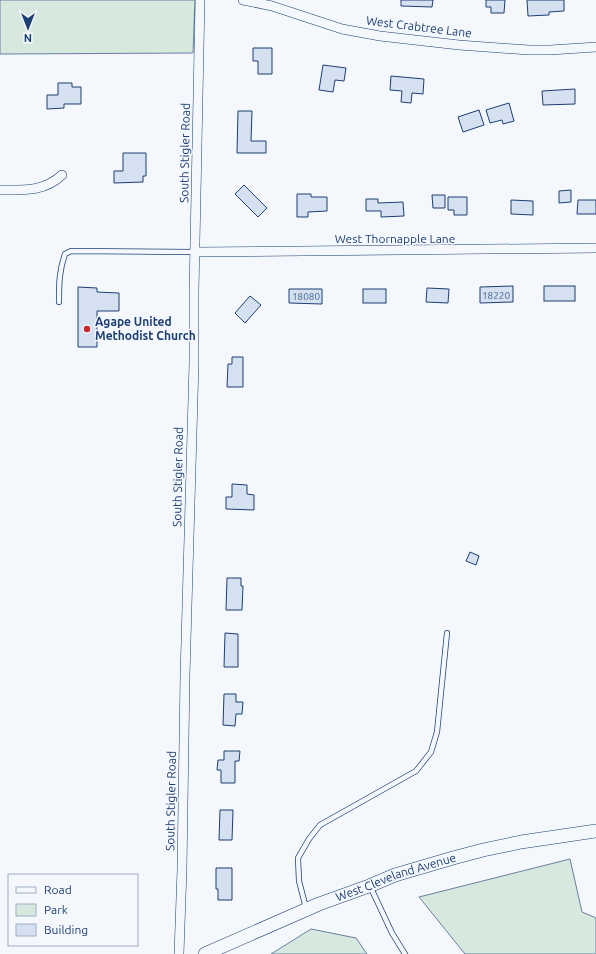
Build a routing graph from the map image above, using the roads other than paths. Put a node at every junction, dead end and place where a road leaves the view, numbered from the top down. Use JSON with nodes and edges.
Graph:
{"nodes":[{"id":1,"x":200,"y":0,"type":"edge"},
{"id":2,"x":243,"y":0,"type":"edge"},
{"id":3,"x":596,"y":47,"type":"edge"},
{"id":4,"x":62,"y":175,"type":"dead end"},
{"id":5,"x":0,"y":190,"type":"edge"},
{"id":6,"x":596,"y":248,"type":"edge"},
{"id":7,"x":195,"y":252,"type":"junction"},
{"id":8,"x":59,"y":302,"type":"dead end"},
{"id":9,"x":447,"y":633,"type":"dead end"},
{"id":10,"x":596,"y":830,"type":"edge"},
{"id":11,"x":369,"y":886,"type":"junction"},
{"id":12,"x":306,"y":909,"type":"junction"},
{"id":13,"x":179,"y":954,"type":"edge"},
{"id":14,"x":206,"y":954,"type":"edge"},
{"id":15,"x":405,"y":954,"type":"edge"}],
"edges":[{"from":1,"to":7,"type":"street","name":"South Stigler Road"},
{"from":2,"to":3,"type":"street","name":"West Crabtree Lane"},
{"from":4,"to":5,"type":"street"},
{"from":6,"to":7,"type":"street","name":"West Thornapple Lane"},
{"from":7,"to":8,"type":"lane"},
{"from":7,"to":13,"type":"street","name":"South Stigler Road"},
{"from":9,"to":12,"type":"lane"},
{"from":10,"to":11,"type":"main road","name":"West Cleveland Avenue"},
{"from":11,"to":12,"type":"main road","name":"West Cleveland Avenue"},
{"from":11,"to":15,"type":"lane"},
{"from":12,"to":14,"type":"main road","name":"West Cleveland Avenue"}]}
